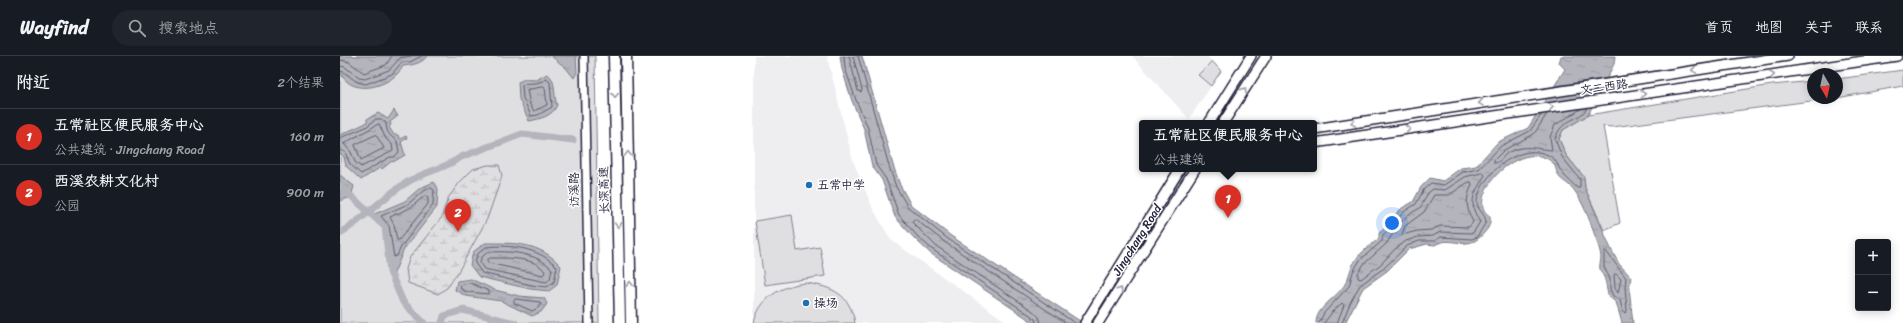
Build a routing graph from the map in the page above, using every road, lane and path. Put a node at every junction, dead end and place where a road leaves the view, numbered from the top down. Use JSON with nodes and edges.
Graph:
{"nodes":[{"id":1,"x":584,"y":56,"type":"edge"},
{"id":2,"x":614,"y":56,"type":"edge"},
{"id":3,"x":626,"y":56,"type":"edge"},
{"id":4,"x":1251,"y":56,"type":"edge"},
{"id":5,"x":1266,"y":56,"type":"edge"},
{"id":6,"x":1788,"y":56,"type":"edge"},
{"id":7,"x":1897,"y":56,"type":"edge"},
{"id":8,"x":1211,"y":120,"type":"edge"},
{"id":9,"x":1226,"y":120,"type":"edge"},
{"id":10,"x":1317,"y":129,"type":"edge"},
{"id":11,"x":1317,"y":142,"type":"edge"},
{"id":12,"x":1178,"y":172,"type":"edge"},
{"id":13,"x":1193,"y":172,"type":"edge"},
{"id":14,"x":1087,"y":320,"type":"edge"},
{"id":15,"x":589,"y":323,"type":"edge"},
{"id":16,"x":620,"y":323,"type":"edge"},
{"id":17,"x":631,"y":323,"type":"edge"},
{"id":18,"x":1098,"y":323,"type":"edge"}],
"edges":[{"from":1,"to":15,"type":"street","name":"访溪路"},
{"from":2,"to":16,"type":"highway","name":"长深高速","one_way":true},
{"from":17,"to":3,"type":"highway","name":"长深高速","one_way":true},
{"from":4,"to":8,"type":"main road"},
{"from":9,"to":5,"type":"main road","one_way":true},
{"from":6,"to":10,"type":"main road","name":"文二西路","one_way":true},
{"from":11,"to":7,"type":"main road","name":"文二西路","one_way":true},
{"from":12,"to":14,"type":"main road","name":"Jingchang Road"},
{"from":18,"to":13,"type":"main road","name":"Jingchang Road","one_way":true}]}
